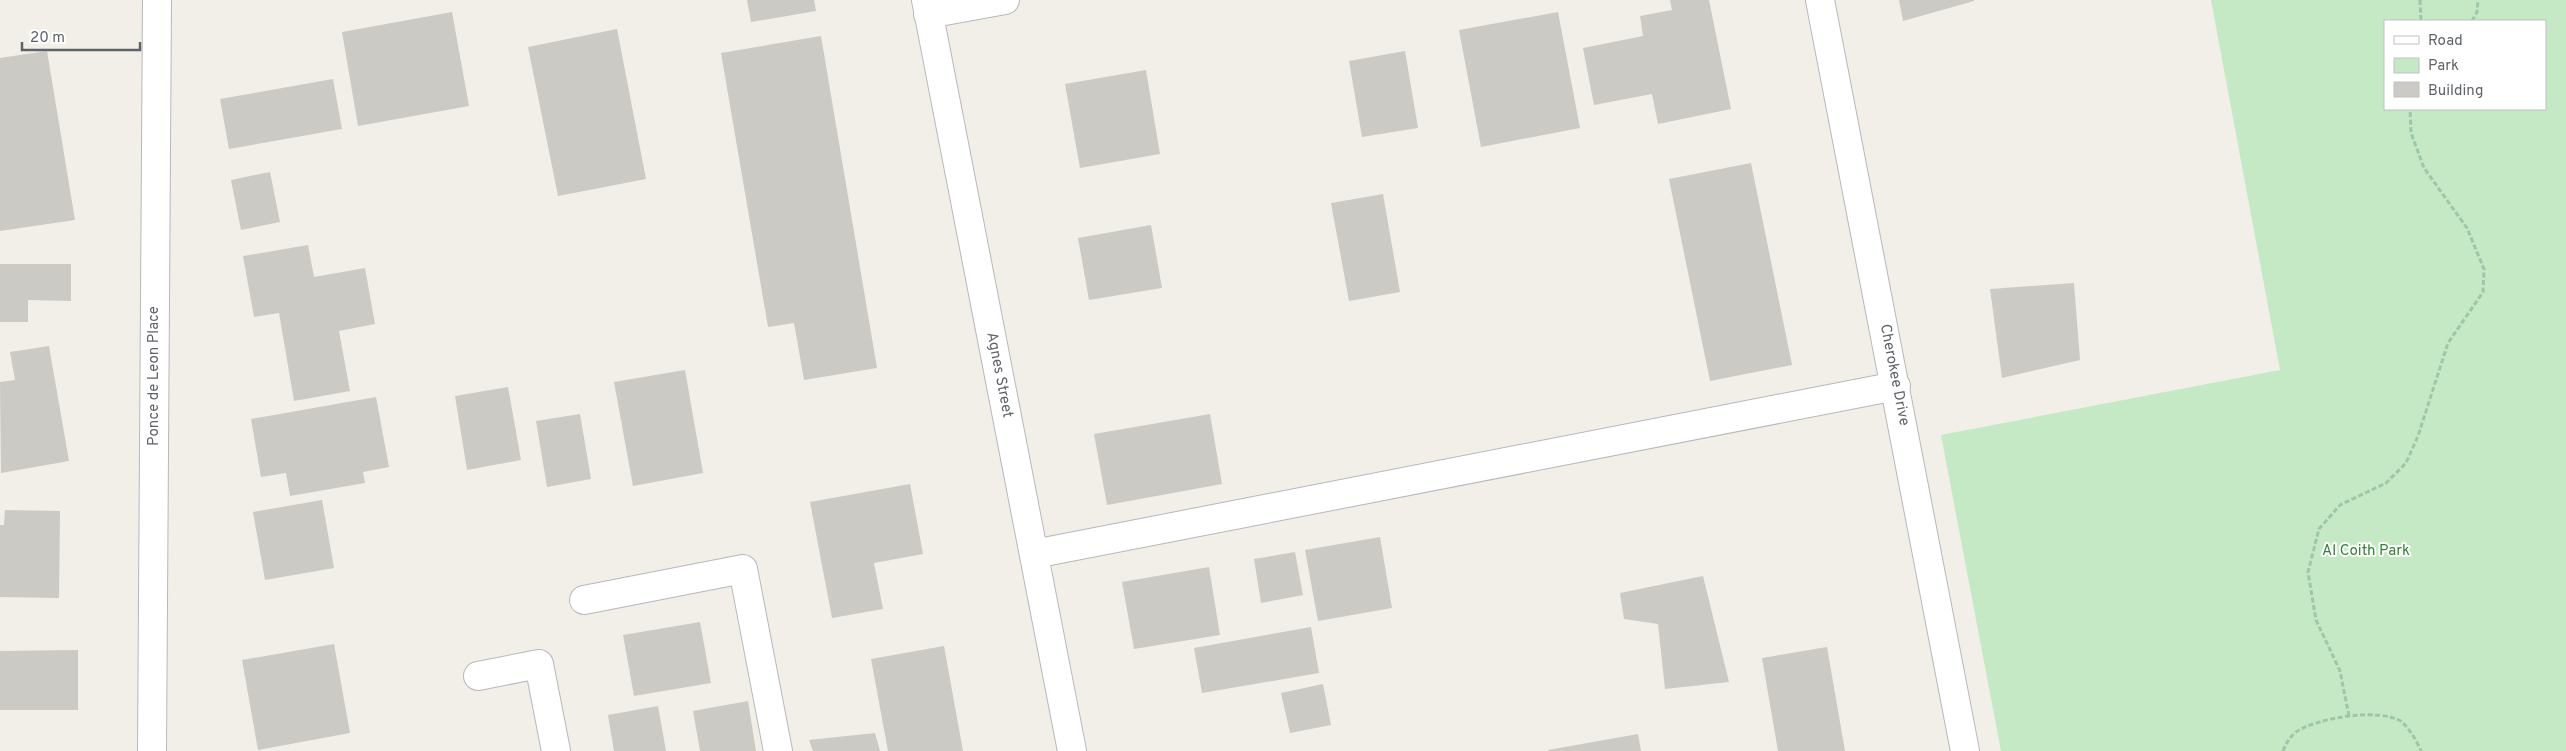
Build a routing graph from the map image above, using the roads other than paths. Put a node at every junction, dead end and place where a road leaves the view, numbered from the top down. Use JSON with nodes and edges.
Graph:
{"nodes":[{"id":1,"x":157,"y":0,"type":"edge"},
{"id":2,"x":1005,"y":0,"type":"edge"},
{"id":3,"x":1820,"y":0,"type":"edge"},
{"id":4,"x":927,"y":7,"type":"edge"},
{"id":5,"x":1896,"y":386,"type":"junction"},
{"id":6,"x":1034,"y":554,"type":"junction"},
{"id":7,"x":584,"y":600,"type":"dead end"},
{"id":8,"x":478,"y":676,"type":"dead end"},
{"id":9,"x":152,"y":751,"type":"edge"},
{"id":10,"x":556,"y":751,"type":"edge"},
{"id":11,"x":778,"y":751,"type":"edge"},
{"id":12,"x":1072,"y":751,"type":"edge"},
{"id":13,"x":1965,"y":751,"type":"edge"}],
"edges":[{"from":1,"to":9,"type":"street","name":"Ponce de Leon Place"},
{"from":2,"to":4,"type":"street"},
{"from":3,"to":5,"type":"street","name":"Cherokee Drive"},
{"from":4,"to":6,"type":"street","name":"Agnes Street"},
{"from":5,"to":6,"type":"street"},
{"from":5,"to":13,"type":"street","name":"Cherokee Drive"},
{"from":6,"to":12,"type":"street","name":"Agnes Street"},
{"from":7,"to":11,"type":"street"},
{"from":8,"to":10,"type":"street"}]}
